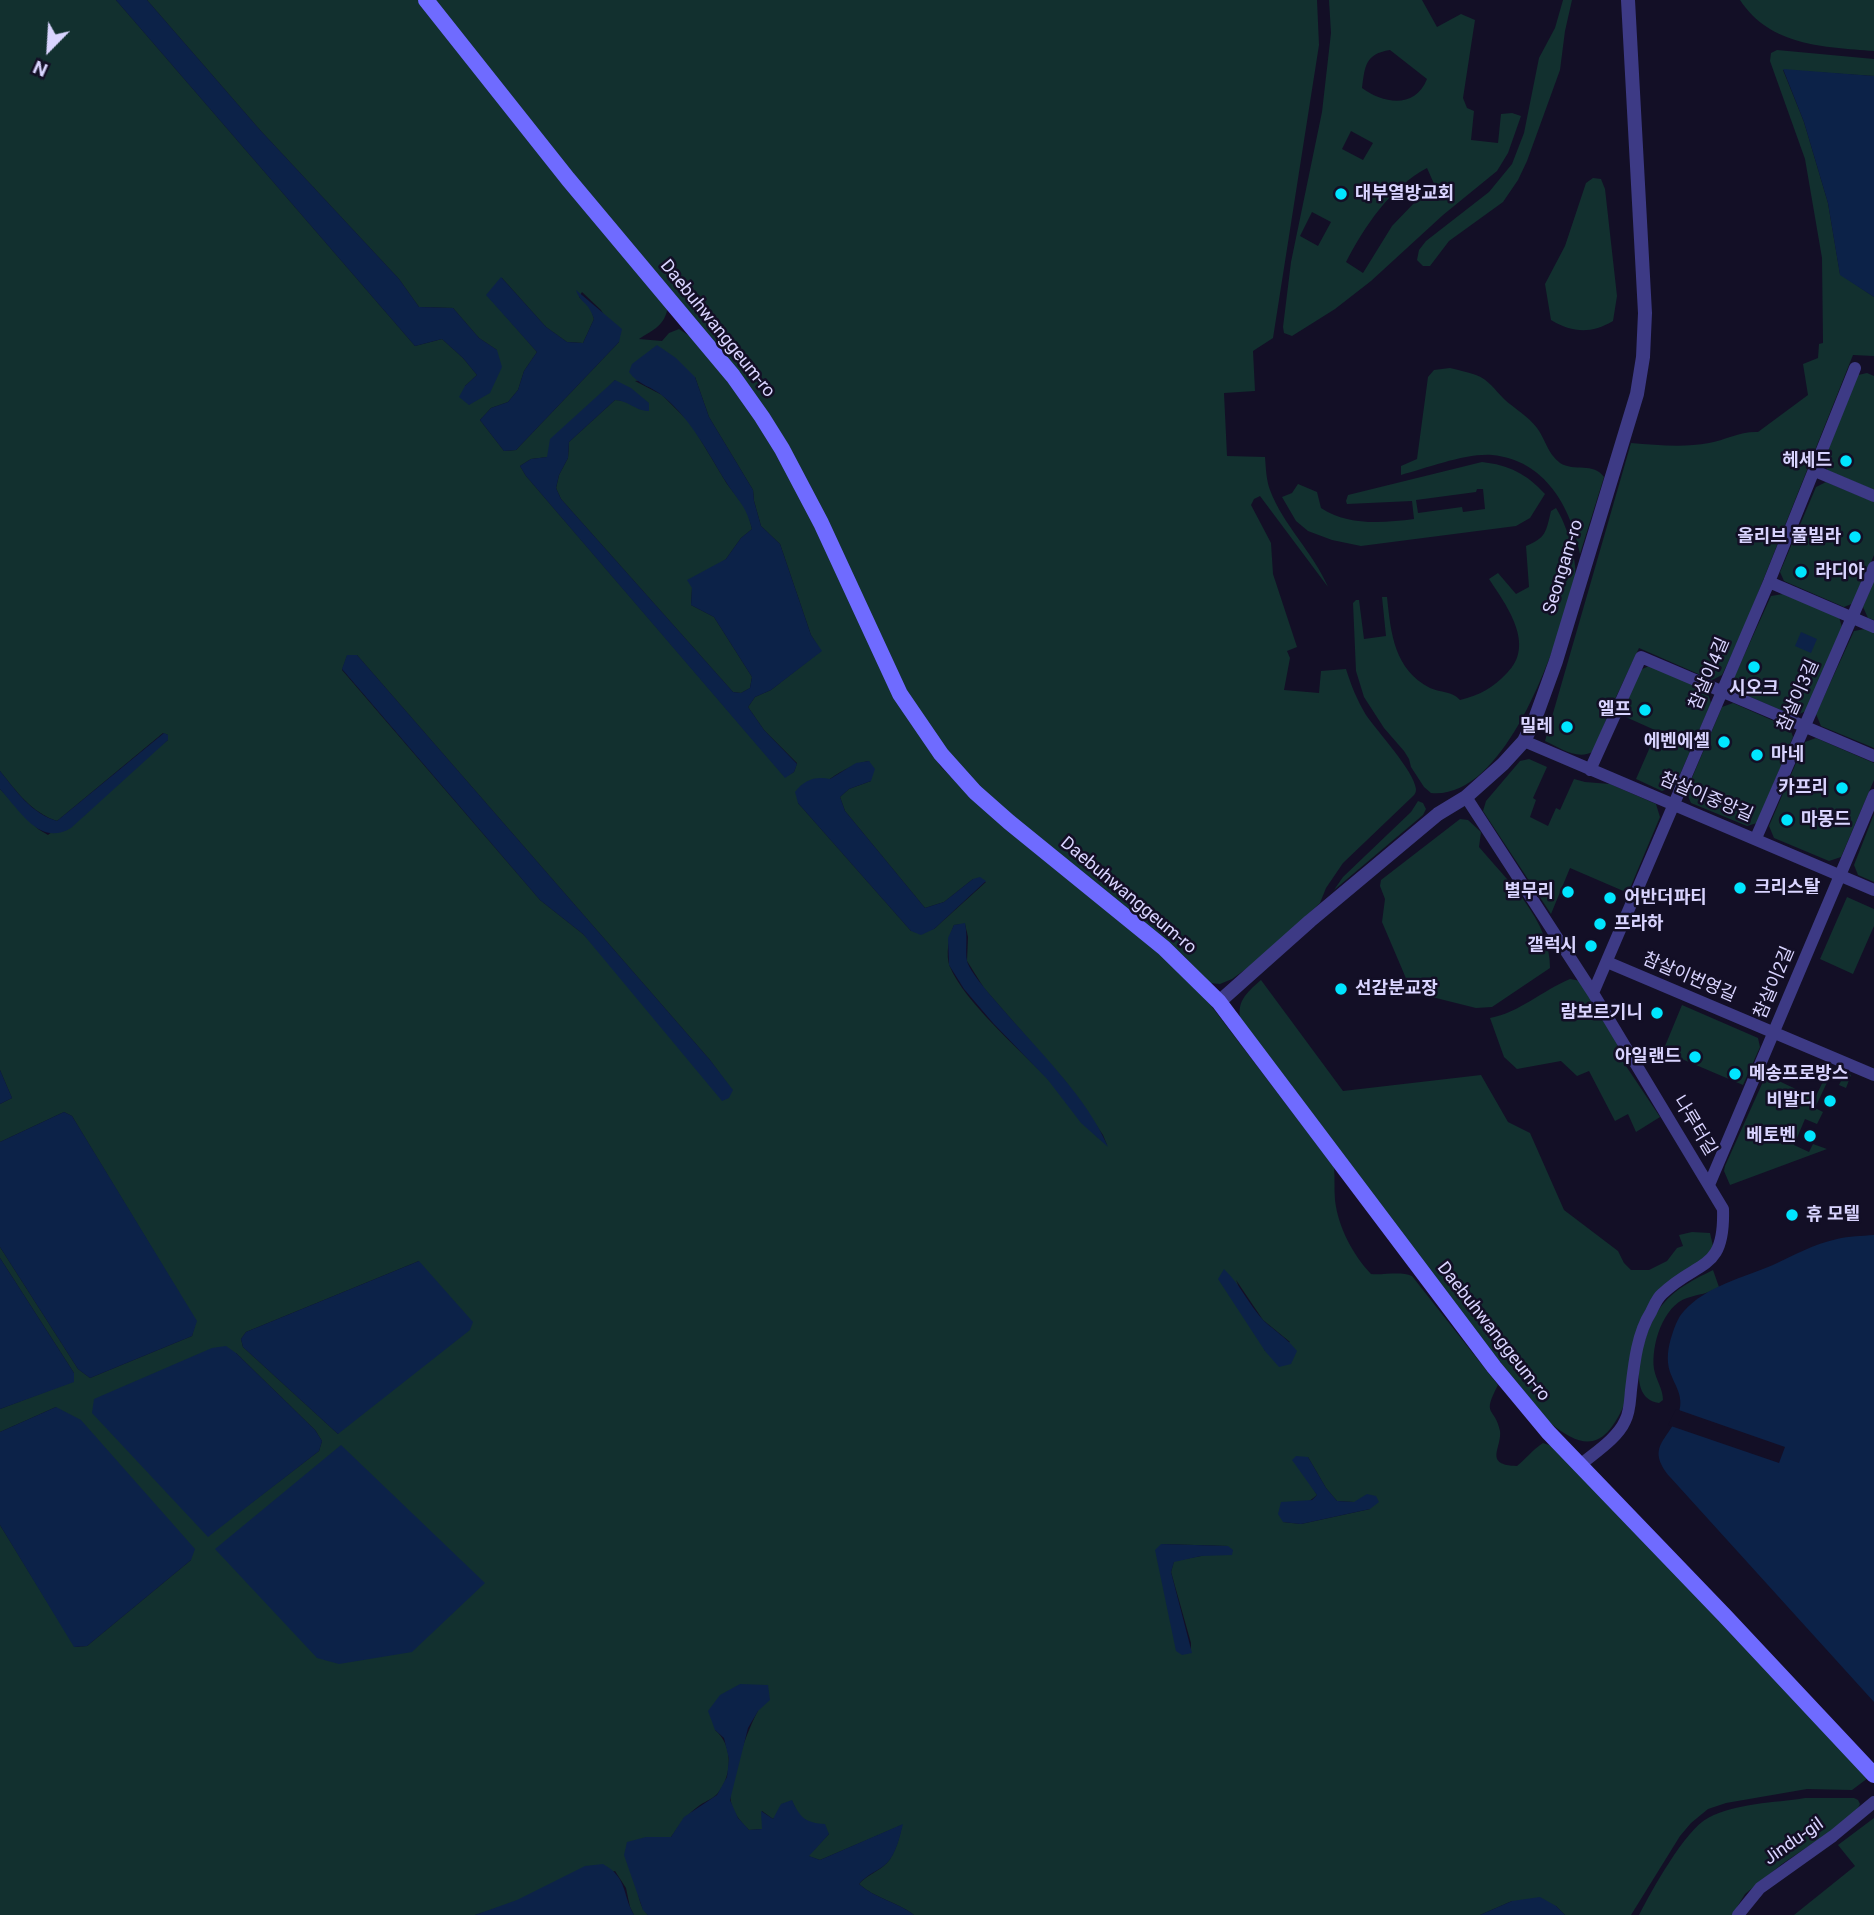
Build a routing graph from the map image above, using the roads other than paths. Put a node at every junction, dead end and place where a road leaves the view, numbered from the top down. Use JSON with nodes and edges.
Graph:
{"nodes":[{"id":1,"x":426,"y":0,"type":"edge"},
{"id":2,"x":1628,"y":0,"type":"edge"},
{"id":3,"x":1855,"y":368,"type":"dead end"},
{"id":4,"x":1815,"y":471,"type":"junction"},
{"id":5,"x":1874,"y":496,"type":"edge"},
{"id":6,"x":1874,"y":567,"type":"edge"},
{"id":7,"x":1769,"y":582,"type":"junction"},
{"id":8,"x":1853,"y":618,"type":"junction"},
{"id":9,"x":1874,"y":626,"type":"edge"},
{"id":10,"x":1722,"y":691,"type":"junction"},
{"id":11,"x":1805,"y":726,"type":"junction"},
{"id":12,"x":1524,"y":741,"type":"junction"},
{"id":13,"x":1874,"y":756,"type":"edge"},
{"id":14,"x":1590,"y":770,"type":"junction"},
{"id":15,"x":1874,"y":795,"type":"edge"},
{"id":16,"x":1466,"y":797,"type":"junction"},
{"id":17,"x":1673,"y":804,"type":"junction"},
{"id":18,"x":1756,"y":838,"type":"junction"},
{"id":19,"x":1840,"y":875,"type":"junction"},
{"id":20,"x":1874,"y":890,"type":"edge"},
{"id":21,"x":1607,"y":962,"type":"junction"},
{"id":22,"x":1593,"y":993,"type":"junction"},
{"id":23,"x":1219,"y":1002,"type":"junction"},
{"id":24,"x":1773,"y":1032,"type":"junction"},
{"id":25,"x":1874,"y":1075,"type":"edge"},
{"id":26,"x":1709,"y":1185,"type":"junction"},
{"id":27,"x":1579,"y":1466,"type":"junction"},
{"id":28,"x":1874,"y":1775,"type":"edge"},
{"id":29,"x":1874,"y":1802,"type":"edge"},
{"id":30,"x":1738,"y":1915,"type":"edge"}],
"edges":[{"from":1,"to":23,"type":"main road","name":"Daebuhwanggeum-ro"},
{"from":2,"to":12,"type":"street","name":"Seongam-ro"},
{"from":3,"to":4,"type":"street","name":"참살이4길"},
{"from":4,"to":5,"type":"street"},
{"from":4,"to":7,"type":"street","name":"참살이4길"},
{"from":6,"to":8,"type":"street","name":"참살이3길"},
{"from":7,"to":8,"type":"street"},
{"from":7,"to":10,"type":"street","name":"참살이4길"},
{"from":8,"to":9,"type":"street"},
{"from":8,"to":11,"type":"street","name":"참살이3길"},
{"from":10,"to":11,"type":"street"},
{"from":10,"to":14,"type":"street"},
{"from":10,"to":17,"type":"street","name":"참살이4길"},
{"from":11,"to":13,"type":"street"},
{"from":11,"to":18,"type":"street","name":"참살이3길"},
{"from":12,"to":14,"type":"street","name":"참살이중앙길"},
{"from":12,"to":16,"type":"street","name":"Seongam-ro"},
{"from":14,"to":17,"type":"street","name":"참살이중앙길"},
{"from":15,"to":19,"type":"street","name":"참살이2길"},
{"from":16,"to":22,"type":"street","name":"나루터길"},
{"from":16,"to":23,"type":"street","name":"Seongam-ro"},
{"from":17,"to":18,"type":"street","name":"참살이중앙길"},
{"from":17,"to":21,"type":"street","name":"참살이4길"},
{"from":18,"to":19,"type":"street","name":"참살이중앙길"},
{"from":19,"to":20,"type":"street","name":"참살이중앙길"},
{"from":19,"to":24,"type":"street","name":"참살이2길"},
{"from":21,"to":22,"type":"street","name":"참살이4길"},
{"from":21,"to":24,"type":"street","name":"참살이번영길"},
{"from":22,"to":26,"type":"street","name":"나루터길"},
{"from":23,"to":27,"type":"main road","name":"Daebuhwanggeum-ro"},
{"from":24,"to":25,"type":"street","name":"참살이번영길"},
{"from":24,"to":26,"type":"street","name":"참살이2길"},
{"from":26,"to":27,"type":"street","name":"나루터길"},
{"from":27,"to":28,"type":"main road","name":"Daebuhwanggeum-ro"},
{"from":29,"to":30,"type":"street","name":"Jindu-gil"}]}
